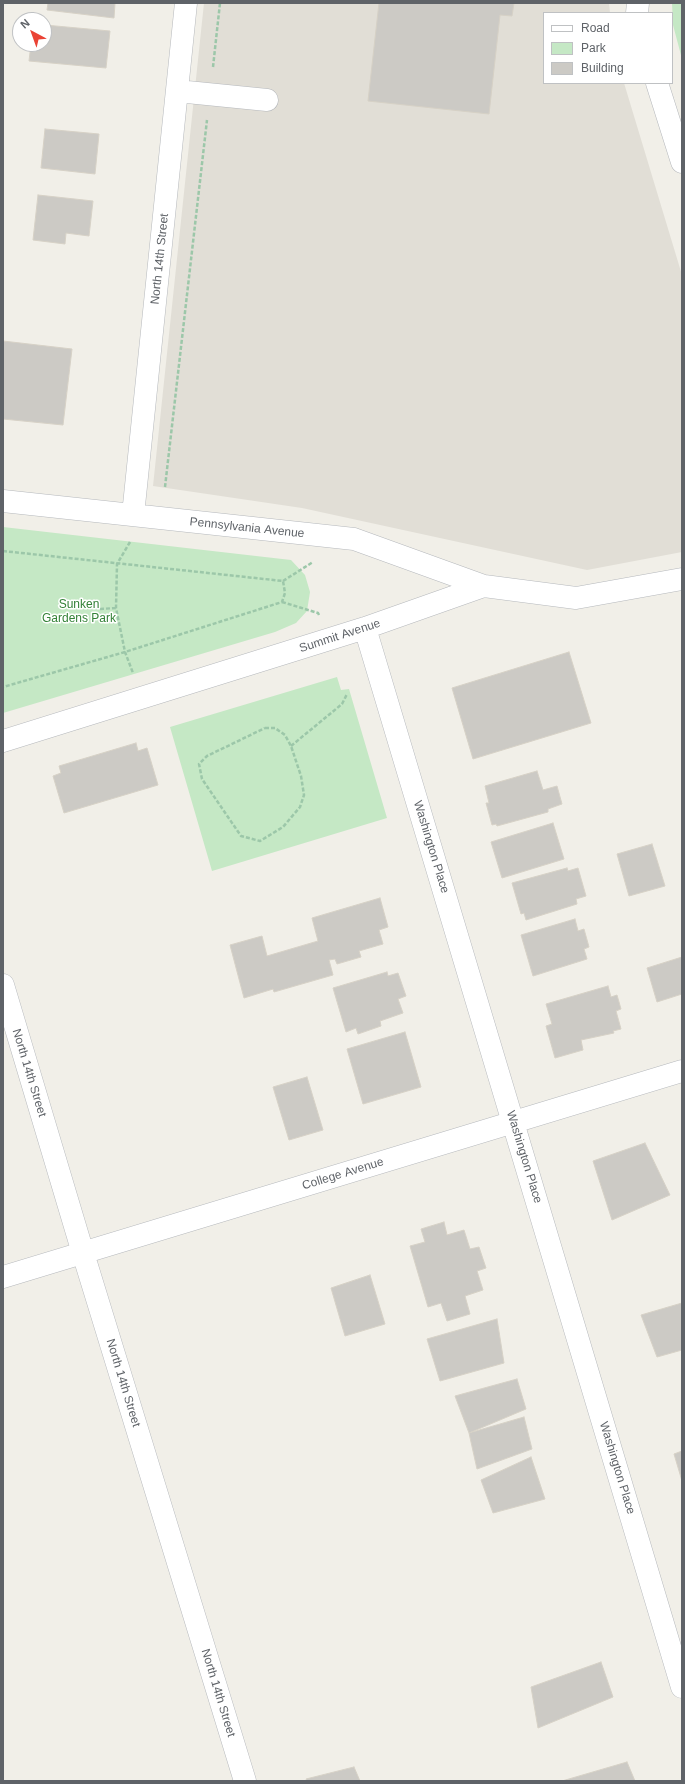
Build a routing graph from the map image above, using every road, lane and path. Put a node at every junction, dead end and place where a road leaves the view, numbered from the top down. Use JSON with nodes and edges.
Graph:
{"nodes":[{"id":1,"x":186,"y":3,"type":"edge"},
{"id":2,"x":220,"y":3,"type":"edge"},
{"id":3,"x":657,"y":84,"type":"edge"},
{"id":4,"x":177,"y":91,"type":"junction"},
{"id":5,"x":210,"y":94,"type":"junction"},
{"id":6,"x":267,"y":100,"type":"dead end"},
{"id":7,"x":682,"y":162,"type":"edge"},
{"id":8,"x":165,"y":487,"type":"dead end"},
{"id":9,"x":3,"y":501,"type":"edge"},
{"id":10,"x":133,"y":515,"type":"junction"},
{"id":11,"x":3,"y":551,"type":"edge"},
{"id":12,"x":117,"y":564,"type":"junction"},
{"id":13,"x":682,"y":580,"type":"edge"},
{"id":14,"x":484,"y":586,"type":"junction"},
{"id":15,"x":116,"y":608,"type":"junction"},
{"id":16,"x":100,"y":609,"type":"dead end"},
{"id":17,"x":365,"y":628,"type":"junction"},
{"id":18,"x":125,"y":652,"type":"junction"},
{"id":19,"x":3,"y":687,"type":"edge"},
{"id":20,"x":347,"y":694,"type":"dead end"},
{"id":21,"x":3,"y":741,"type":"edge"},
{"id":22,"x":291,"y":746,"type":"junction"},
{"id":23,"x":3,"y":985,"type":"edge"},
{"id":24,"x":682,"y":1071,"type":"edge"},
{"id":25,"x":513,"y":1123,"type":"junction"},
{"id":26,"x":83,"y":1253,"type":"junction"},
{"id":27,"x":3,"y":1277,"type":"edge"},
{"id":28,"x":682,"y":1686,"type":"edge"},
{"id":29,"x":245,"y":1781,"type":"edge"}],
"edges":[{"from":1,"to":4,"type":"street","name":"North 14th Street"},
{"from":2,"to":5,"type":"path"},
{"from":3,"to":7,"type":"street"},
{"from":4,"to":5,"type":"street"},
{"from":4,"to":10,"type":"street","name":"North 14th Street"},
{"from":5,"to":6,"type":"street"},
{"from":5,"to":8,"type":"path"},
{"from":9,"to":10,"type":"street","name":"Pennsylvania Avenue"},
{"from":10,"to":14,"type":"street","name":"Pennsylvania Avenue"},
{"from":11,"to":12,"type":"path"},
{"from":12,"to":15,"type":"path"},
{"from":12,"to":18,"type":"path"},
{"from":13,"to":14,"type":"street","name":"Summit Avenue"},
{"from":14,"to":17,"type":"street","name":"Summit Avenue"},
{"from":15,"to":16,"type":"path"},
{"from":15,"to":18,"type":"path"},
{"from":17,"to":21,"type":"street","name":"Summit Avenue"},
{"from":17,"to":25,"type":"street","name":"Washington Place"},
{"from":18,"to":19,"type":"path"},
{"from":20,"to":22,"type":"path"},
{"from":22,"to":22,"type":"path"},
{"from":23,"to":26,"type":"street","name":"North 14th Street"},
{"from":24,"to":25,"type":"street","name":"College Avenue"},
{"from":25,"to":26,"type":"street","name":"College Avenue"},
{"from":25,"to":28,"type":"street","name":"Washington Place"},
{"from":26,"to":27,"type":"street","name":"College Avenue"},
{"from":26,"to":29,"type":"street","name":"North 14th Street"}]}
